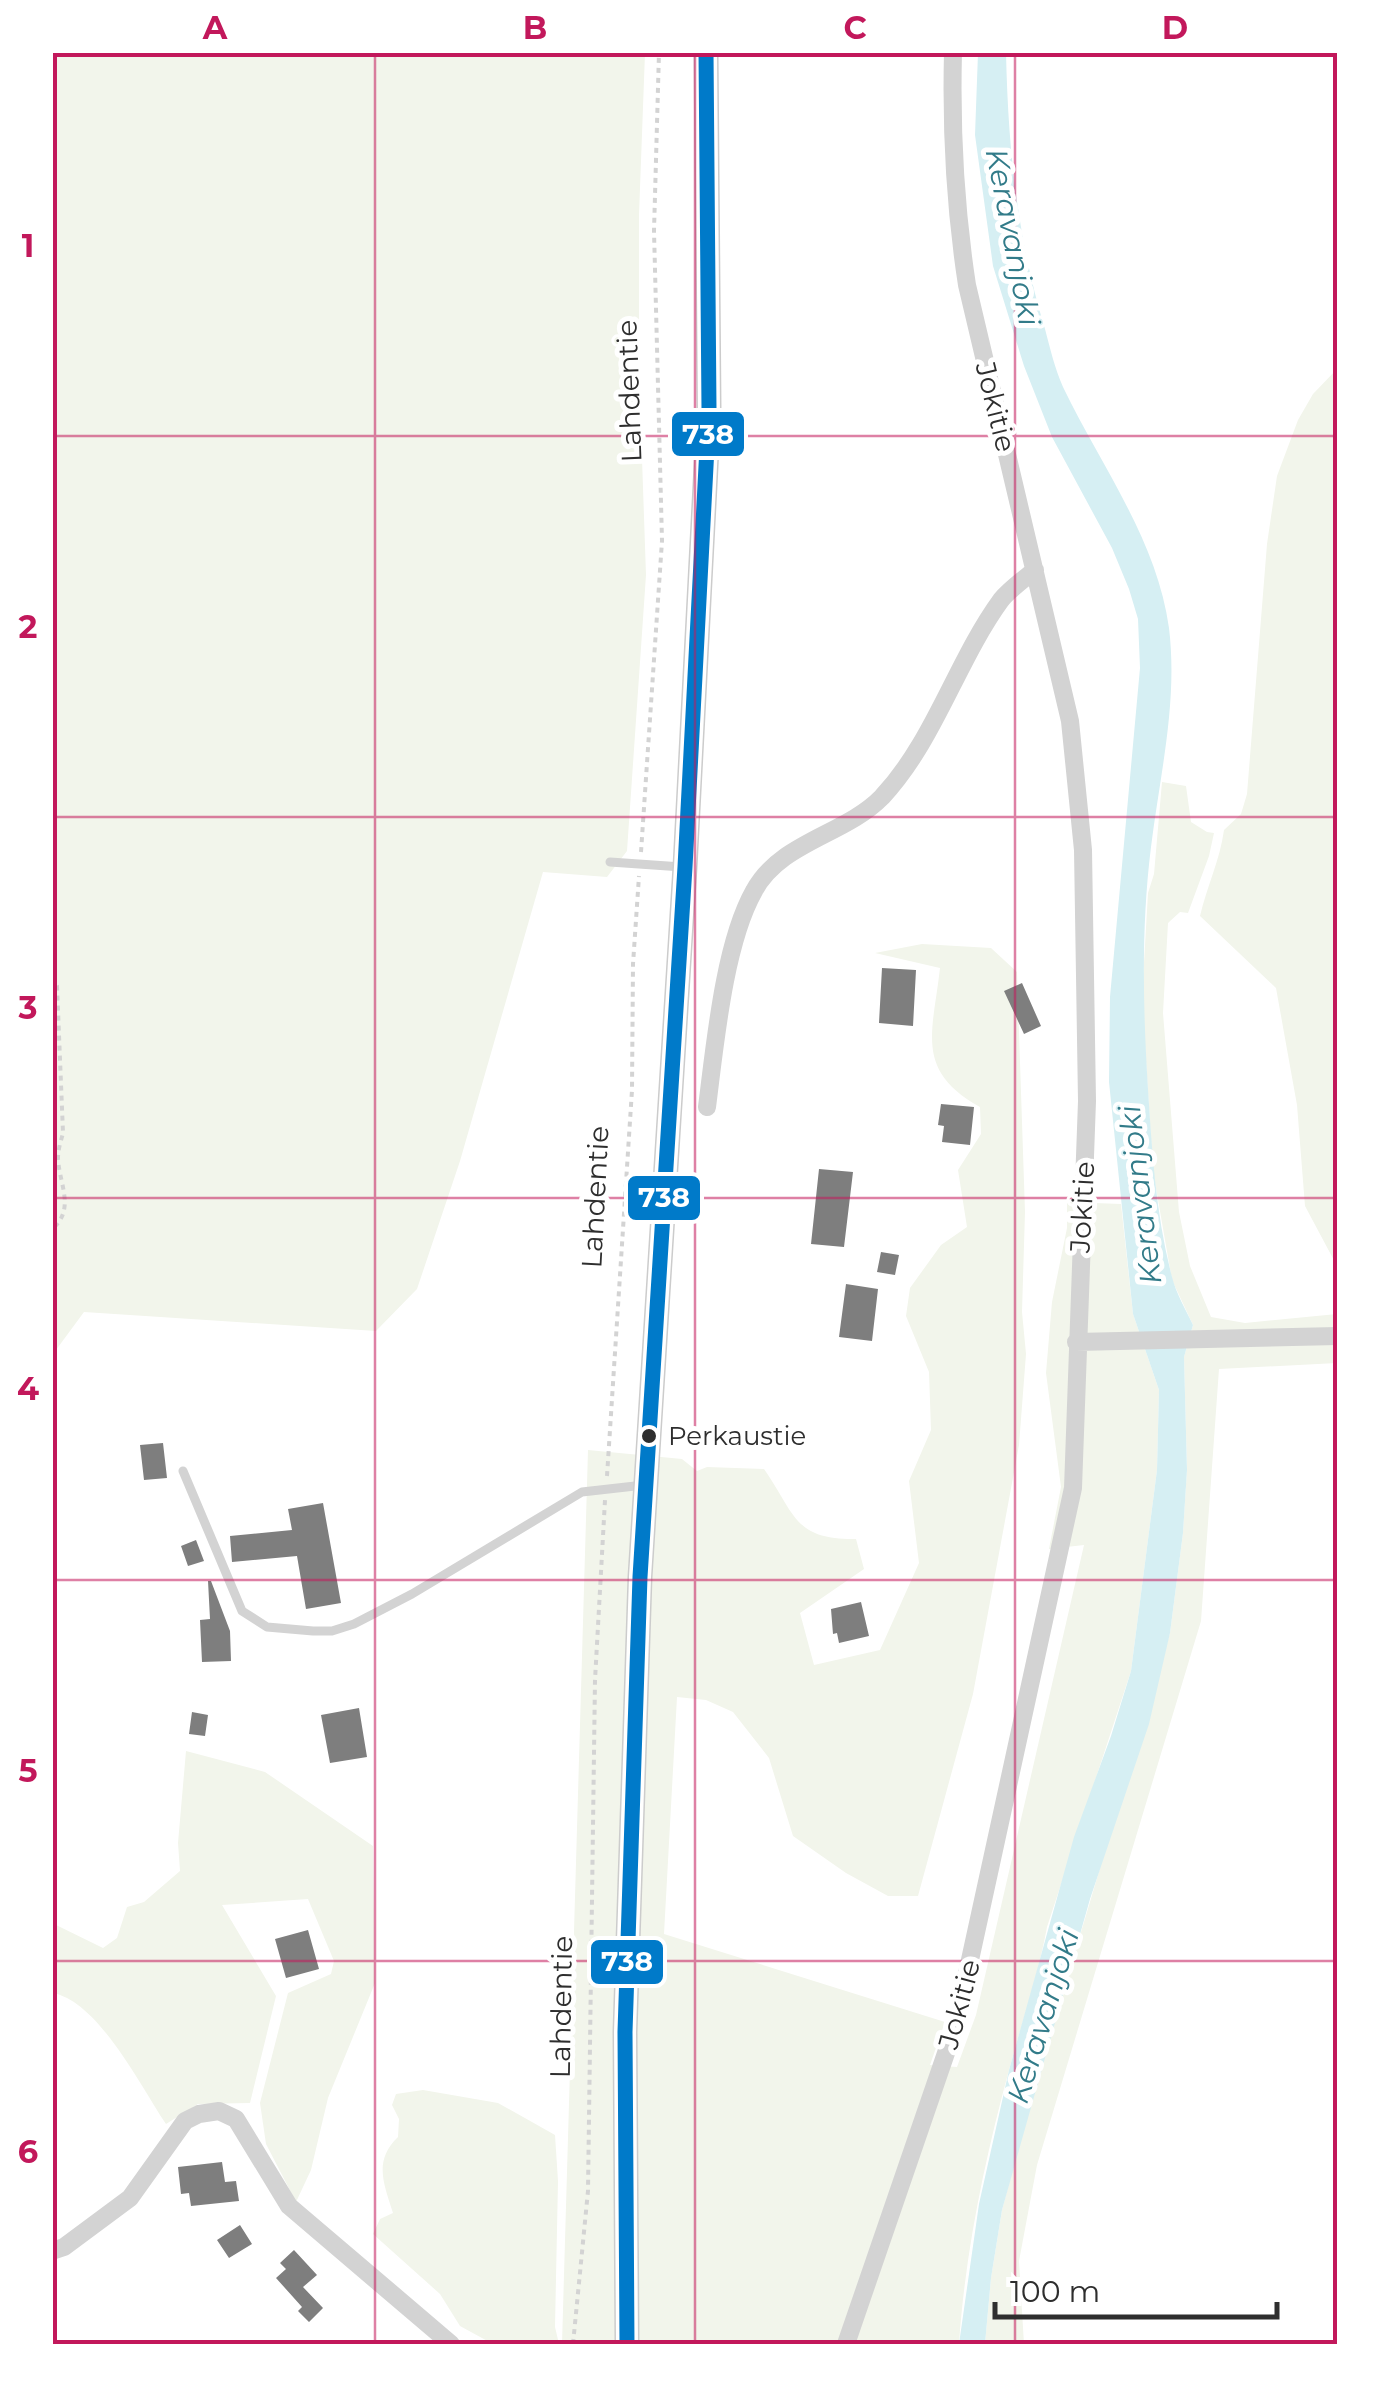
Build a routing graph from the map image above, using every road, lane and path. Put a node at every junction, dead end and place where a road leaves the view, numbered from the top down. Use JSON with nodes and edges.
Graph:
{"nodes":[{"id":1,"x":659,"y":52,"type":"edge"},
{"id":2,"x":706,"y":52,"type":"edge"},
{"id":3,"x":952,"y":52,"type":"edge"},
{"id":4,"x":1036,"y":570,"type":"junction"},
{"id":5,"x":610,"y":862,"type":"dead end"},
{"id":6,"x":640,"y":864,"type":"junction"},
{"id":7,"x":685,"y":868,"type":"junction"},
{"id":8,"x":52,"y":977,"type":"edge"},
{"id":9,"x":707,"y":1107,"type":"dead end"},
{"id":10,"x":52,"y":1229,"type":"edge"},
{"id":11,"x":1338,"y":1336,"type":"edge"},
{"id":12,"x":1076,"y":1342,"type":"junction"},
{"id":13,"x":183,"y":1472,"type":"dead end"},
{"id":14,"x":647,"y":1484,"type":"junction"},
{"id":15,"x":606,"y":1487,"type":"junction"},
{"id":16,"x":52,"y":2251,"type":"edge"},
{"id":17,"x":451,"y":2344,"type":"edge"},
{"id":18,"x":572,"y":2344,"type":"edge"},
{"id":19,"x":628,"y":2344,"type":"edge"},
{"id":20,"x":846,"y":2344,"type":"edge"}],
"edges":[{"from":1,"to":6,"type":"path","name":"Lahdentie"},
{"from":2,"to":7,"type":"main road"},
{"from":3,"to":4,"type":"street","name":"Jokitie"},
{"from":4,"to":9,"type":"street"},
{"from":4,"to":12,"type":"street","name":"Jokitie"},
{"from":5,"to":6,"type":"lane"},
{"from":6,"to":7,"type":"lane"},
{"from":6,"to":15,"type":"path","name":"Lahdentie"},
{"from":7,"to":14,"type":"main road"},
{"from":8,"to":10,"type":"path"},
{"from":11,"to":12,"type":"street"},
{"from":12,"to":20,"type":"street","name":"Jokitie"},
{"from":13,"to":15,"type":"lane"},
{"from":14,"to":15,"type":"lane"},
{"from":14,"to":19,"type":"main road"},
{"from":15,"to":18,"type":"path","name":"Lahdentie"},
{"from":16,"to":17,"type":"street"}]}
